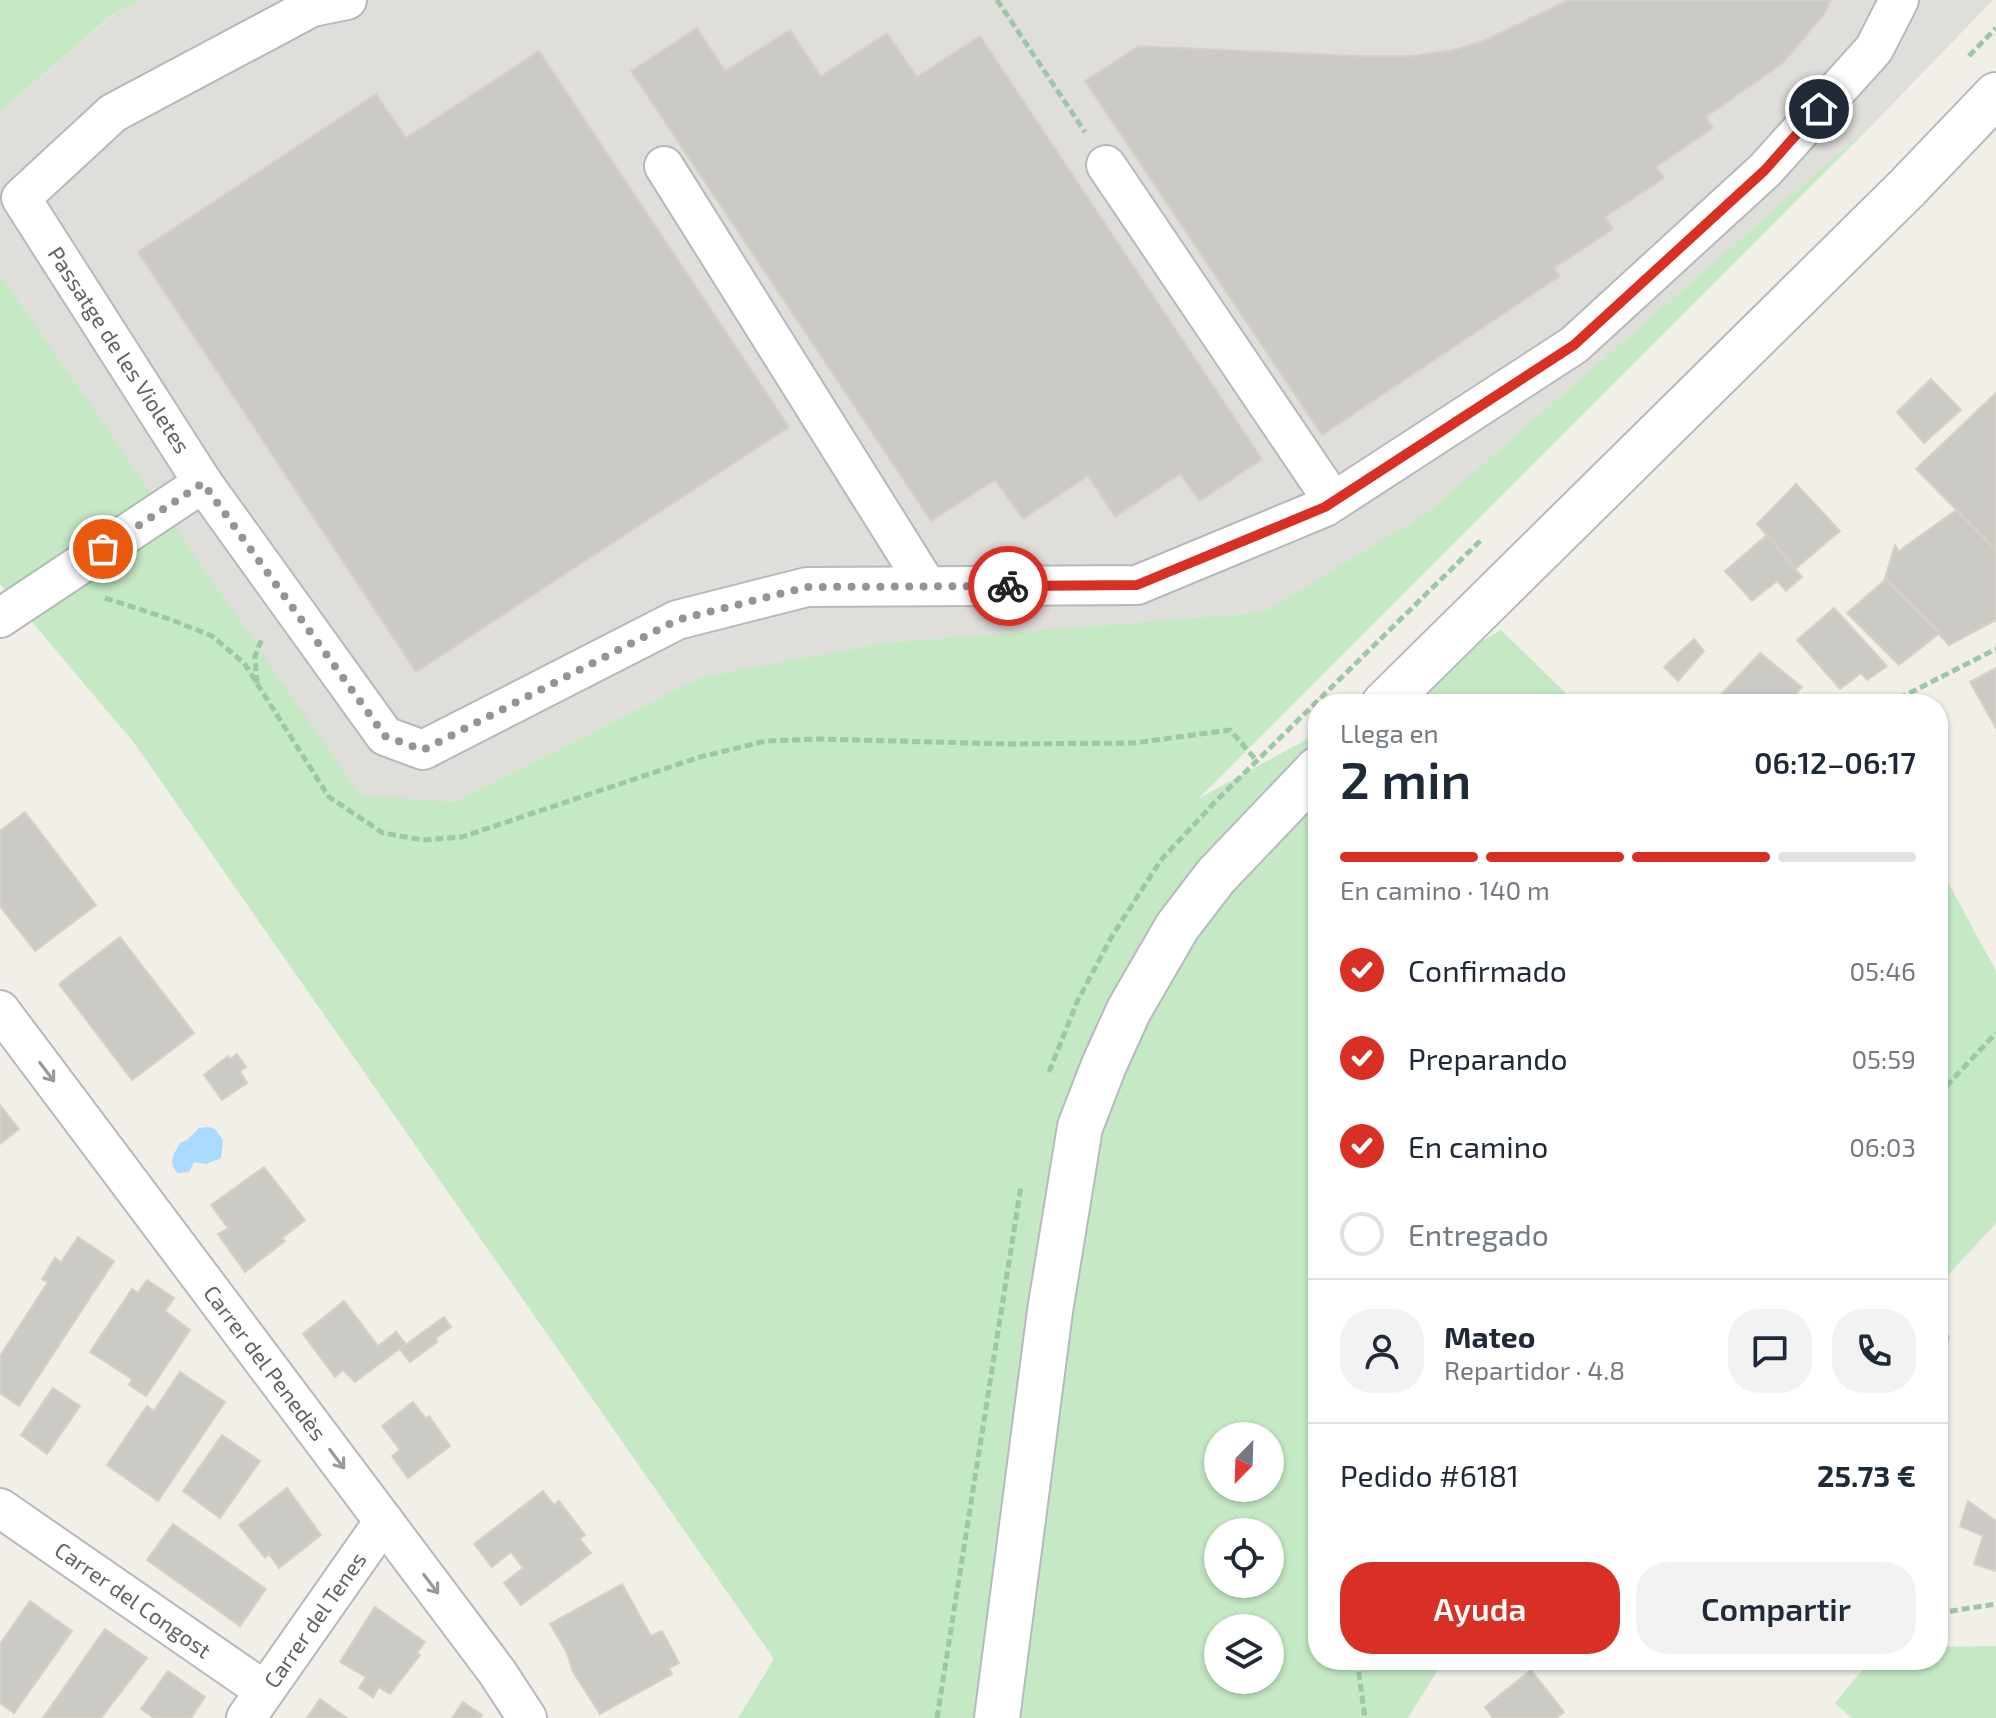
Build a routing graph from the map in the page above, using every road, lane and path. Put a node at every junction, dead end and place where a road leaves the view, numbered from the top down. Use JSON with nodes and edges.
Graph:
{"nodes":[{"id":1,"x":347,"y":0,"type":"edge"},
{"id":2,"x":997,"y":0,"type":"edge"},
{"id":3,"x":1899,"y":0,"type":"edge"},
{"id":4,"x":1058,"y":91,"type":"dead end"},
{"id":5,"x":1996,"y":95,"type":"edge"},
{"id":6,"x":1106,"y":165,"type":"dead end"},
{"id":7,"x":664,"y":166,"type":"dead end"},
{"id":8,"x":203,"y":483,"type":"junction"},
{"id":9,"x":1333,"y":501,"type":"junction"},
{"id":10,"x":53,"y":582,"type":"junction"},
{"id":11,"x":927,"y":586,"type":"junction"},
{"id":12,"x":0,"y":618,"type":"edge"},
{"id":13,"x":1996,"y":649,"type":"edge"},
{"id":14,"x":1394,"y":694,"type":"edge"},
{"id":15,"x":1908,"y":694,"type":"edge"},
{"id":16,"x":1257,"y":761,"type":"dead end"},
{"id":17,"x":1308,"y":779,"type":"edge"},
{"id":18,"x":0,"y":1010,"type":"edge"},
{"id":19,"x":1996,"y":1033,"type":"edge"},
{"id":20,"x":1948,"y":1084,"type":"edge"},
{"id":21,"x":0,"y":1508,"type":"edge"},
{"id":22,"x":384,"y":1521,"type":"junction"},
{"id":23,"x":1996,"y":1604,"type":"edge"},
{"id":24,"x":1948,"y":1611,"type":"edge"},
{"id":25,"x":1358,"y":1670,"type":"edge"},
{"id":26,"x":256,"y":1705,"type":"edge"},
{"id":27,"x":527,"y":1718,"type":"edge"},
{"id":28,"x":997,"y":1718,"type":"edge"},
{"id":29,"x":1365,"y":1718,"type":"edge"}],
"edges":[{"from":1,"to":8,"type":"street","name":"Passatge de les Violetes"},
{"from":2,"to":4,"type":"path"},
{"from":3,"to":9,"type":"street"},
{"from":5,"to":14,"type":"main road"},
{"from":6,"to":9,"type":"street"},
{"from":7,"to":11,"type":"street"},
{"from":8,"to":10,"type":"street"},
{"from":8,"to":11,"type":"street","name":"Passatge de les Violetes"},
{"from":9,"to":11,"type":"street"},
{"from":10,"to":12,"type":"street"},
{"from":10,"to":16,"type":"path"},
{"from":13,"to":15,"type":"path"},
{"from":17,"to":28,"type":"main road"},
{"from":18,"to":22,"type":"street","name":"Carrer del Penedès","one_way":true},
{"from":19,"to":20,"type":"path"},
{"from":21,"to":26,"type":"street","name":"Carrer del Congost"},
{"from":22,"to":26,"type":"street","name":"Carrer del Tenes"},
{"from":22,"to":27,"type":"street","name":"Carrer del Penedès","one_way":true},
{"from":23,"to":24,"type":"path"},
{"from":25,"to":29,"type":"path"}]}
